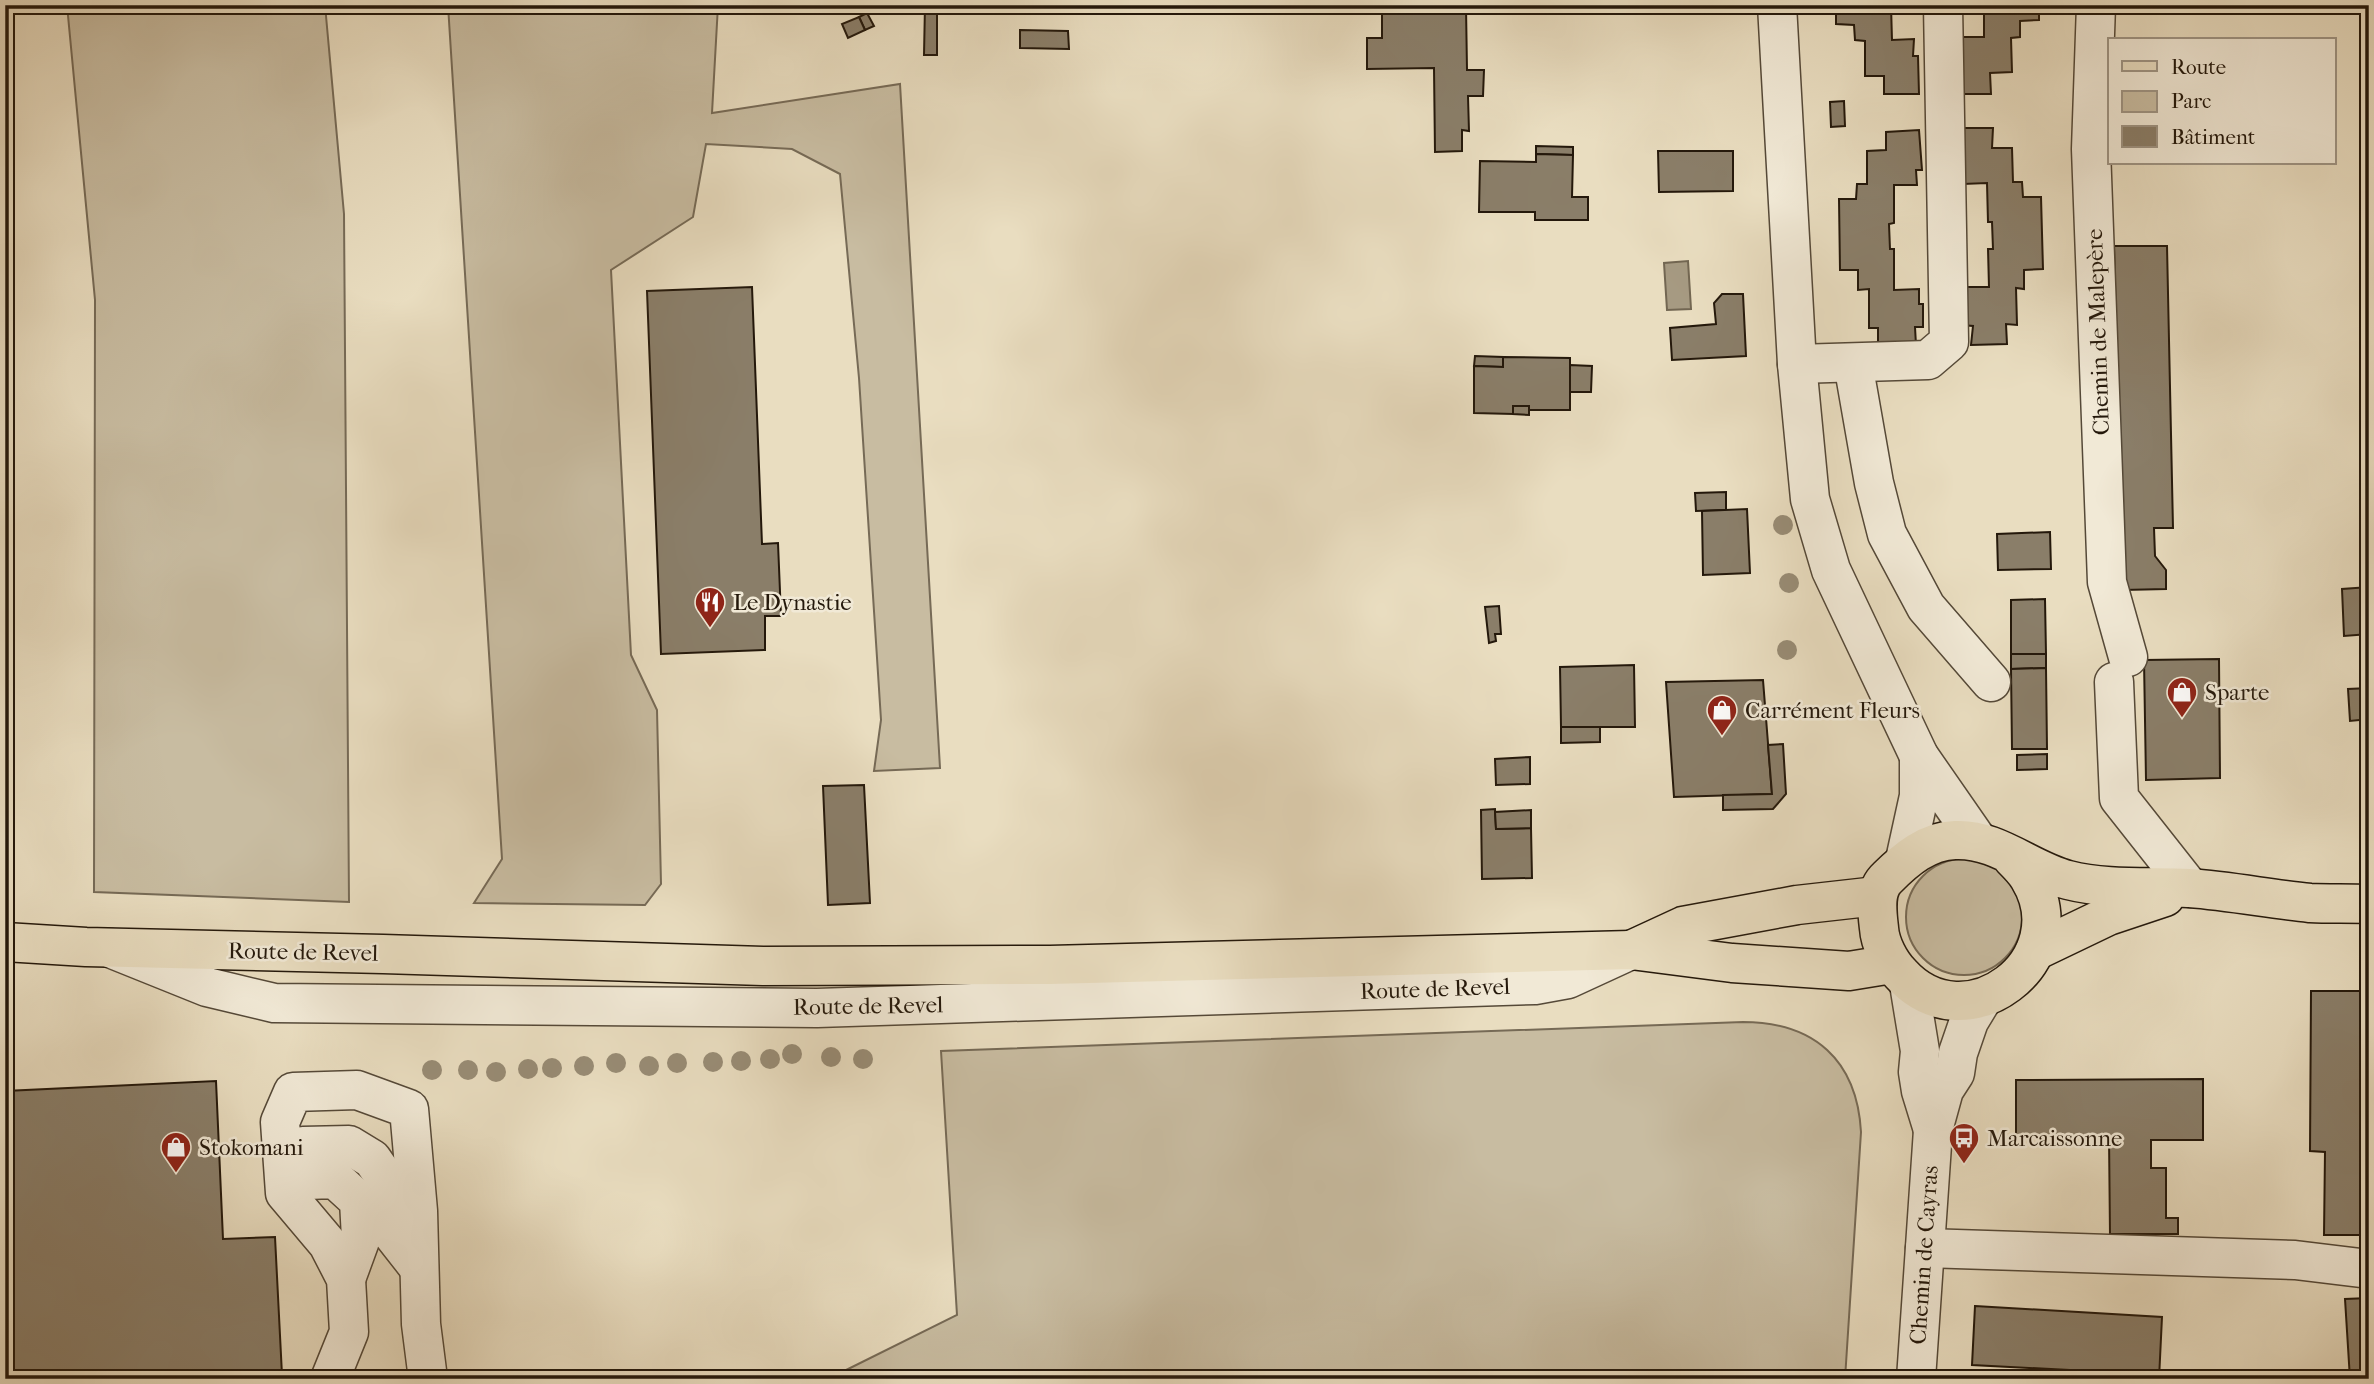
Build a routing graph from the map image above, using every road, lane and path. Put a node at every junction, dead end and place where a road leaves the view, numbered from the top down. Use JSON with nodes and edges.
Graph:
{"nodes":[{"id":1,"x":1777,"y":5,"type":"edge"},
{"id":2,"x":1943,"y":5,"type":"edge"},
{"id":3,"x":2096,"y":5,"type":"edge"},
{"id":4,"x":1853,"y":363,"type":"junction"},
{"id":5,"x":1797,"y":364,"type":"junction"},
{"id":6,"x":1992,"y":682,"type":"dead end"},
{"id":7,"x":1919,"y":757,"type":"junction"},
{"id":8,"x":1978,"y":841,"type":"junction"},
{"id":9,"x":2012,"y":858,"type":"junction"},
{"id":10,"x":1905,"y":860,"type":"junction"},
{"id":11,"x":2190,"y":888,"type":"junction"},
{"id":12,"x":1877,"y":896,"type":"junction"},
{"id":13,"x":2369,"y":904,"type":"edge"},
{"id":14,"x":5,"y":942,"type":"edge"},
{"id":15,"x":108,"y":947,"type":"junction"},
{"id":16,"x":1631,"y":950,"type":"junction"},
{"id":17,"x":2035,"y":951,"type":"junction"},
{"id":18,"x":1900,"y":974,"type":"junction"},
{"id":19,"x":1983,"y":998,"type":"junction"},
{"id":20,"x":1933,"y":1130,"type":"junction"},
{"id":21,"x":1925,"y":1248,"type":"junction"},
{"id":22,"x":419,"y":1268,"type":"junction"},
{"id":23,"x":2369,"y":1269,"type":"edge"},
{"id":24,"x":346,"y":1279,"type":"junction"},
{"id":25,"x":330,"y":1379,"type":"edge"},
{"id":26,"x":428,"y":1379,"type":"edge"},
{"id":27,"x":1916,"y":1379,"type":"edge"}],
"edges":[{"from":1,"to":5,"type":"street"},
{"from":2,"to":4,"type":"street"},
{"from":3,"to":11,"type":"street","name":"Chemin de Malepère"},
{"from":4,"to":5,"type":"street"},
{"from":4,"to":6,"type":"street"},
{"from":5,"to":7,"type":"street"},
{"from":7,"to":8,"type":"street"},
{"from":7,"to":10,"type":"street"},
{"from":8,"to":9,"type":"main road"},
{"from":8,"to":10,"type":"main road"},
{"from":9,"to":11,"type":"main road"},
{"from":9,"to":17,"type":"main road"},
{"from":10,"to":12,"type":"main road"},
{"from":11,"to":13,"type":"main road"},
{"from":11,"to":17,"type":"main road"},
{"from":12,"to":16,"type":"main road","name":"Route de Revel"},
{"from":12,"to":18,"type":"main road"},
{"from":14,"to":15,"type":"main road","name":"Route de Revel"},
{"from":15,"to":16,"type":"main road","name":"Route de Revel"},
{"from":15,"to":16,"type":"street","name":"Route de Revel"},
{"from":16,"to":18,"type":"main road","name":"Route de Revel"},
{"from":17,"to":19,"type":"main road"},
{"from":18,"to":19,"type":"main road"},
{"from":18,"to":20,"type":"street","name":"Chemin de Cayras"},
{"from":19,"to":20,"type":"street","name":"Chemin de Cayras"},
{"from":20,"to":21,"type":"street","name":"Chemin de Cayras"},
{"from":21,"to":23,"type":"street"},
{"from":21,"to":27,"type":"street","name":"Chemin de Cayras"},
{"from":22,"to":24,"type":"street"},
{"from":22,"to":24,"type":"street"},
{"from":22,"to":26,"type":"street"},
{"from":24,"to":25,"type":"street"}]}
